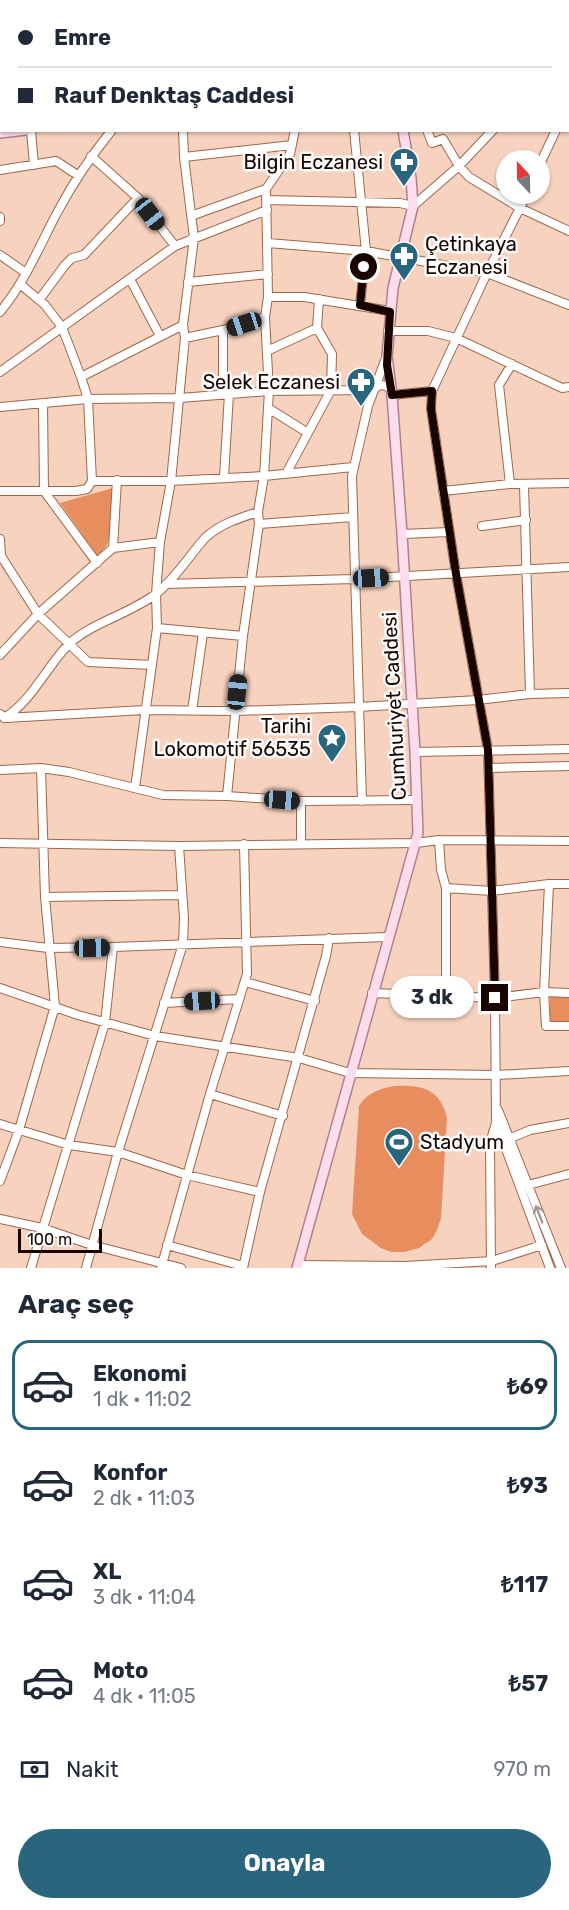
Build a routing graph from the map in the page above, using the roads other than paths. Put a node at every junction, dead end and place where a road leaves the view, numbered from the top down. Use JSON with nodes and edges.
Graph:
{"nodes":[{"id":1,"x":26,"y":132,"type":"edge"},
{"id":2,"x":110,"y":132,"type":"edge"},
{"id":3,"x":183,"y":132,"type":"edge"},
{"id":4,"x":295,"y":132,"type":"edge"},
{"id":5,"x":354,"y":132,"type":"edge"},
{"id":6,"x":402,"y":132,"type":"edge"},
{"id":7,"x":428,"y":132,"type":"edge"},
{"id":8,"x":491,"y":132,"type":"edge"},
{"id":9,"x":555,"y":132,"type":"edge"},
{"id":10,"x":292,"y":145,"type":"junction"},
{"id":11,"x":547,"y":150,"type":"edge"},
{"id":12,"x":91,"y":156,"type":"junction"},
{"id":13,"x":184,"y":156,"type":"junction"},
{"id":14,"x":34,"y":165,"type":"junction"},
{"id":15,"x":459,"y":166,"type":"junction"},
{"id":16,"x":0,"y":170,"type":"edge"},
{"id":17,"x":79,"y":176,"type":"junction"},
{"id":18,"x":266,"y":189,"type":"junction"},
{"id":19,"x":138,"y":198,"type":"junction"},
{"id":20,"x":267,"y":200,"type":"junction"},
{"id":21,"x":361,"y":202,"type":"junction"},
{"id":22,"x":522,"y":204,"type":"edge"},
{"id":23,"x":413,"y":206,"type":"junction"},
{"id":24,"x":520,"y":208,"type":"junction"},
{"id":25,"x":267,"y":210,"type":"junction"},
{"id":26,"x":191,"y":216,"type":"junction"},
{"id":27,"x":569,"y":231,"type":"edge"},
{"id":28,"x":194,"y":238,"type":"junction"},
{"id":29,"x":268,"y":243,"type":"junction"},
{"id":30,"x":175,"y":246,"type":"junction"},
{"id":31,"x":366,"y":251,"type":"junction"},
{"id":32,"x":0,"y":255,"type":"edge"},
{"id":33,"x":400,"y":256,"type":"junction"},
{"id":34,"x":26,"y":273,"type":"junction"},
{"id":35,"x":487,"y":273,"type":"junction"},
{"id":36,"x":268,"y":274,"type":"junction"},
{"id":37,"x":130,"y":279,"type":"junction"},
{"id":38,"x":188,"y":282,"type":"junction"},
{"id":39,"x":20,"y":284,"type":"junction"},
{"id":40,"x":268,"y":297,"type":"junction"},
{"id":41,"x":319,"y":299,"type":"junction"},
{"id":42,"x":39,"y":300,"type":"junction"},
{"id":43,"x":360,"y":305,"type":"junction"},
{"id":44,"x":569,"y":305,"type":"edge"},
{"id":45,"x":2,"y":307,"type":"edge"},
{"id":46,"x":390,"y":312,"type":"junction"},
{"id":47,"x":265,"y":317,"type":"junction"},
{"id":48,"x":183,"y":325,"type":"junction"},
{"id":49,"x":62,"y":327,"type":"junction"},
{"id":50,"x":317,"y":328,"type":"junction"},
{"id":51,"x":223,"y":330,"type":"junction"},
{"id":52,"x":388,"y":331,"type":"junction"},
{"id":53,"x":160,"y":336,"type":"junction"},
{"id":54,"x":185,"y":338,"type":"junction"},
{"id":55,"x":456,"y":338,"type":"junction"},
{"id":56,"x":267,"y":351,"type":"junction"},
{"id":57,"x":387,"y":356,"type":"junction"},
{"id":58,"x":512,"y":364,"type":"junction"},
{"id":59,"x":0,"y":372,"type":"edge"},
{"id":60,"x":81,"y":377,"type":"junction"},
{"id":61,"x":569,"y":387,"type":"edge"},
{"id":62,"x":331,"y":390,"type":"junction"},
{"id":63,"x":373,"y":390,"type":"junction"},
{"id":64,"x":269,"y":391,"type":"junction"},
{"id":65,"x":432,"y":391,"type":"junction"},
{"id":66,"x":391,"y":392,"type":"junction"},
{"id":67,"x":226,"y":394,"type":"junction"},
{"id":68,"x":180,"y":398,"type":"junction"},
{"id":69,"x":88,"y":399,"type":"junction"},
{"id":70,"x":43,"y":405,"type":"junction"},
{"id":71,"x":0,"y":407,"type":"edge"},
{"id":72,"x":268,"y":408,"type":"junction"},
{"id":73,"x":308,"y":433,"type":"junction"},
{"id":74,"x":353,"y":468,"type":"junction"},
{"id":75,"x":287,"y":472,"type":"junction"},
{"id":76,"x":264,"y":476,"type":"junction"},
{"id":77,"x":224,"y":477,"type":"junction"},
{"id":78,"x":117,"y":480,"type":"junction"},
{"id":79,"x":92,"y":481,"type":"junction"},
{"id":80,"x":171,"y":481,"type":"junction"},
{"id":81,"x":569,"y":483,"type":"edge"},
{"id":82,"x":510,"y":484,"type":"junction"},
{"id":83,"x":524,"y":485,"type":"junction"},
{"id":84,"x":0,"y":491,"type":"edge"},
{"id":85,"x":44,"y":491,"type":"junction"},
{"id":86,"x":443,"y":491,"type":"junction"},
{"id":87,"x":258,"y":512,"type":"junction"},
{"id":88,"x":353,"y":518,"type":"junction"},
{"id":89,"x":526,"y":520,"type":"junction"},
{"id":90,"x":260,"y":524,"type":"junction"},
{"id":91,"x":482,"y":526,"type":"dead end"},
{"id":92,"x":449,"y":532,"type":"junction"},
{"id":93,"x":402,"y":534,"type":"junction"},
{"id":94,"x":0,"y":539,"type":"edge"},
{"id":95,"x":160,"y":542,"type":"junction"},
{"id":96,"x":113,"y":548,"type":"junction"},
{"id":97,"x":0,"y":556,"type":"edge"},
{"id":98,"x":97,"y":562,"type":"junction"},
{"id":99,"x":569,"y":567,"type":"edge"},
{"id":100,"x":528,"y":569,"type":"junction"},
{"id":101,"x":456,"y":574,"type":"junction"},
{"id":102,"x":405,"y":576,"type":"junction"},
{"id":103,"x":354,"y":579,"type":"junction"},
{"id":104,"x":250,"y":583,"type":"junction"},
{"id":105,"x":166,"y":584,"type":"junction"},
{"id":106,"x":156,"y":594,"type":"junction"},
{"id":107,"x":38,"y":614,"type":"junction"},
{"id":108,"x":157,"y":628,"type":"junction"},
{"id":109,"x":202,"y":633,"type":"junction"},
{"id":110,"x":243,"y":636,"type":"junction"},
{"id":111,"x":69,"y":644,"type":"junction"},
{"id":112,"x":2,"y":649,"type":"edge"},
{"id":113,"x":152,"y":664,"type":"junction"},
{"id":114,"x":569,"y":693,"type":"edge"},
{"id":115,"x":530,"y":694,"type":"junction"},
{"id":116,"x":478,"y":700,"type":"junction"},
{"id":117,"x":412,"y":704,"type":"junction"},
{"id":118,"x":358,"y":707,"type":"junction"},
{"id":119,"x":144,"y":710,"type":"junction"},
{"id":120,"x":192,"y":711,"type":"junction"},
{"id":121,"x":235,"y":711,"type":"junction"},
{"id":122,"x":2,"y":717,"type":"edge"},
{"id":123,"x":569,"y":748,"type":"edge"},
{"id":124,"x":488,"y":750,"type":"junction"},
{"id":125,"x":415,"y":752,"type":"junction"},
{"id":126,"x":569,"y":766,"type":"edge"},
{"id":127,"x":41,"y":768,"type":"junction"},
{"id":128,"x":489,"y":768,"type":"junction"},
{"id":129,"x":0,"y":770,"type":"edge"},
{"id":130,"x":135,"y":788,"type":"junction"},
{"id":131,"x":227,"y":796,"type":"junction"},
{"id":132,"x":417,"y":800,"type":"junction"},
{"id":133,"x":301,"y":801,"type":"junction"},
{"id":134,"x":362,"y":801,"type":"junction"},
{"id":135,"x":439,"y":840,"type":"junction"},
{"id":136,"x":490,"y":840,"type":"junction"},
{"id":137,"x":569,"y":841,"type":"edge"},
{"id":138,"x":0,"y":843,"type":"edge"},
{"id":139,"x":42,"y":843,"type":"junction"},
{"id":140,"x":301,"y":843,"type":"junction"},
{"id":141,"x":416,"y":843,"type":"junction"},
{"id":142,"x":244,"y":844,"type":"junction"},
{"id":143,"x":179,"y":846,"type":"junction"},
{"id":144,"x":549,"y":884,"type":"junction"},
{"id":145,"x":569,"y":884,"type":"edge"},
{"id":146,"x":446,"y":888,"type":"junction"},
{"id":147,"x":492,"y":891,"type":"junction"},
{"id":148,"x":182,"y":894,"type":"junction"},
{"id":149,"x":45,"y":897,"type":"junction"},
{"id":150,"x":387,"y":937,"type":"junction"},
{"id":151,"x":329,"y":938,"type":"junction"},
{"id":152,"x":248,"y":941,"type":"junction"},
{"id":153,"x":0,"y":942,"type":"edge"},
{"id":154,"x":183,"y":944,"type":"junction"},
{"id":155,"x":113,"y":947,"type":"junction"},
{"id":156,"x":48,"y":948,"type":"junction"},
{"id":157,"x":244,"y":982,"type":"junction"},
{"id":158,"x":0,"y":988,"type":"edge"},
{"id":159,"x":544,"y":992,"type":"junction"},
{"id":160,"x":372,"y":993,"type":"junction"},
{"id":161,"x":569,"y":993,"type":"edge"},
{"id":162,"x":446,"y":994,"type":"junction"},
{"id":163,"x":495,"y":998,"type":"junction"},
{"id":164,"x":239,"y":999,"type":"junction"},
{"id":165,"x":315,"y":1001,"type":"junction"},
{"id":166,"x":164,"y":1003,"type":"junction"},
{"id":167,"x":56,"y":1006,"type":"junction"},
{"id":168,"x":105,"y":1023,"type":"junction"},
{"id":169,"x":569,"y":1026,"type":"edge"},
{"id":170,"x":155,"y":1036,"type":"junction"},
{"id":171,"x":225,"y":1048,"type":"junction"},
{"id":172,"x":299,"y":1058,"type":"junction"},
{"id":173,"x":569,"y":1071,"type":"edge"},
{"id":174,"x":350,"y":1073,"type":"junction"},
{"id":175,"x":497,"y":1075,"type":"junction"},
{"id":176,"x":210,"y":1094,"type":"junction"},
{"id":177,"x":497,"y":1108,"type":"junction"},
{"id":178,"x":283,"y":1116,"type":"junction"},
{"id":179,"x":496,"y":1122,"type":"junction"},
{"id":180,"x":569,"y":1123,"type":"edge"},
{"id":181,"x":0,"y":1124,"type":"edge"},
{"id":182,"x":19,"y":1130,"type":"junction"},
{"id":183,"x":501,"y":1137,"type":"junction"},
{"id":184,"x":511,"y":1138,"type":"junction"},
{"id":185,"x":69,"y":1145,"type":"junction"},
{"id":186,"x":118,"y":1152,"type":"junction"},
{"id":187,"x":187,"y":1175,"type":"junction"},
{"id":188,"x":568,"y":1176,"type":"edge"},
{"id":189,"x":0,"y":1181,"type":"edge"},
{"id":190,"x":528,"y":1185,"type":"junction"},
{"id":191,"x":260,"y":1192,"type":"junction"},
{"id":192,"x":0,"y":1219,"type":"edge"},
{"id":193,"x":42,"y":1228,"type":"junction"},
{"id":194,"x":92,"y":1245,"type":"junction"},
{"id":195,"x":167,"y":1245,"type":"junction"},
{"id":196,"x":542,"y":1245,"type":"junction"},
{"id":197,"x":491,"y":1264,"type":"edge"},
{"id":198,"x":161,"y":1265,"type":"edge"},
{"id":199,"x":297,"y":1266,"type":"edge"},
{"id":200,"x":243,"y":1267,"type":"edge"},
{"id":201,"x":405,"y":1267,"type":"edge"},
{"id":202,"x":31,"y":1268,"type":"edge"},
{"id":203,"x":86,"y":1268,"type":"edge"},
{"id":204,"x":182,"y":1268,"type":"edge"},
{"id":205,"x":550,"y":1268,"type":"edge"},
{"id":206,"x":561,"y":1268,"type":"edge"}],
"edges":[{"from":1,"to":14,"type":"street"},
{"from":2,"to":12,"type":"street"},
{"from":3,"to":13,"type":"street"},
{"from":4,"to":10,"type":"street"},
{"from":5,"to":21,"type":"street"},
{"from":6,"to":23,"type":"main road","name":"Cumhuriyet Caddesi"},
{"from":7,"to":15,"type":"street"},
{"from":8,"to":15,"type":"street"},
{"from":9,"to":11,"type":"street"},
{"from":10,"to":13,"type":"street"},
{"from":10,"to":18,"type":"street"},
{"from":12,"to":17,"type":"street"},
{"from":12,"to":19,"type":"street"},
{"from":13,"to":26,"type":"street"},
{"from":14,"to":16,"type":"street"},
{"from":14,"to":17,"type":"street"},
{"from":15,"to":23,"type":"street"},
{"from":15,"to":24,"type":"street"},
{"from":17,"to":34,"type":"street"},
{"from":18,"to":20,"type":"street"},
{"from":18,"to":26,"type":"street"},
{"from":19,"to":30,"type":"street"},
{"from":19,"to":42,"type":"street"},
{"from":20,"to":21,"type":"street"},
{"from":20,"to":25,"type":"street"},
{"from":21,"to":23,"type":"street"},
{"from":21,"to":31,"type":"street"},
{"from":22,"to":24,"type":"street"},
{"from":23,"to":33,"type":"main road","name":"Cumhuriyet Caddesi"},
{"from":24,"to":27,"type":"street"},
{"from":24,"to":35,"type":"street"},
{"from":25,"to":28,"type":"street"},
{"from":25,"to":29,"type":"street"},
{"from":26,"to":28,"type":"street"},
{"from":28,"to":30,"type":"street"},
{"from":28,"to":38,"type":"street"},
{"from":29,"to":31,"type":"street"},
{"from":29,"to":36,"type":"street"},
{"from":30,"to":37,"type":"street"},
{"from":31,"to":33,"type":"street"},
{"from":31,"to":43,"type":"street"},
{"from":32,"to":34,"type":"street"},
{"from":33,"to":35,"type":"street"},
{"from":33,"to":46,"type":"main road","name":"Cumhuriyet Caddesi"},
{"from":34,"to":39,"type":"street"},
{"from":35,"to":44,"type":"street"},
{"from":35,"to":55,"type":"street"},
{"from":36,"to":38,"type":"street"},
{"from":36,"to":40,"type":"street"},
{"from":37,"to":49,"type":"street"},
{"from":37,"to":53,"type":"street"},
{"from":38,"to":48,"type":"street"},
{"from":39,"to":42,"type":"street"},
{"from":39,"to":45,"type":"street"},
{"from":40,"to":41,"type":"street"},
{"from":40,"to":47,"type":"street"},
{"from":41,"to":43,"type":"street"},
{"from":41,"to":50,"type":"street"},
{"from":42,"to":49,"type":"street"},
{"from":43,"to":46,"type":"street"},
{"from":46,"to":52,"type":"main road","name":"Cumhuriyet Caddesi"},
{"from":47,"to":51,"type":"street"},
{"from":47,"to":56,"type":"street"},
{"from":48,"to":53,"type":"street"},
{"from":48,"to":54,"type":"street"},
{"from":49,"to":59,"type":"street"},
{"from":49,"to":60,"type":"street"},
{"from":50,"to":56,"type":"street"},
{"from":50,"to":62,"type":"street"},
{"from":51,"to":54,"type":"street"},
{"from":51,"to":67,"type":"street"},
{"from":52,"to":55,"type":"street"},
{"from":52,"to":57,"type":"main road","name":"Cumhuriyet Caddesi"},
{"from":53,"to":60,"type":"street"},
{"from":54,"to":68,"type":"street"},
{"from":55,"to":58,"type":"street"},
{"from":55,"to":65,"type":"street"},
{"from":56,"to":64,"type":"street"},
{"from":57,"to":63,"type":"street"},
{"from":57,"to":66,"type":"main road","name":"Cumhuriyet Caddesi"},
{"from":58,"to":61,"type":"street"},
{"from":58,"to":82,"type":"street"},
{"from":60,"to":69,"type":"street"},
{"from":62,"to":63,"type":"street"},
{"from":62,"to":64,"type":"street"},
{"from":62,"to":73,"type":"street"},
{"from":63,"to":66,"type":"street"},
{"from":63,"to":74,"type":"street"},
{"from":64,"to":67,"type":"street"},
{"from":64,"to":72,"type":"street"},
{"from":65,"to":66,"type":"street"},
{"from":65,"to":86,"type":"street"},
{"from":66,"to":93,"type":"main road","name":"Cumhuriyet Caddesi"},
{"from":67,"to":68,"type":"street"},
{"from":67,"to":77,"type":"street"},
{"from":68,"to":69,"type":"street"},
{"from":68,"to":80,"type":"street"},
{"from":69,"to":70,"type":"street"},
{"from":69,"to":79,"type":"street"},
{"from":70,"to":71,"type":"street"},
{"from":70,"to":85,"type":"street"},
{"from":72,"to":73,"type":"street"},
{"from":72,"to":76,"type":"street"},
{"from":73,"to":75,"type":"street"},
{"from":74,"to":75,"type":"street"},
{"from":74,"to":88,"type":"street"},
{"from":75,"to":76,"type":"street"},
{"from":76,"to":77,"type":"street"},
{"from":76,"to":87,"type":"street"},
{"from":77,"to":80,"type":"street"},
{"from":78,"to":79,"type":"street"},
{"from":78,"to":80,"type":"street"},
{"from":78,"to":96,"type":"street"},
{"from":79,"to":85,"type":"street"},
{"from":80,"to":95,"type":"street"},
{"from":81,"to":83,"type":"street"},
{"from":82,"to":83,"type":"street"},
{"from":82,"to":86,"type":"street"},
{"from":83,"to":89,"type":"street"},
{"from":84,"to":85,"type":"street"},
{"from":85,"to":98,"type":"street"},
{"from":86,"to":92,"type":"street"},
{"from":87,"to":90,"type":"street"},
{"from":87,"to":105,"type":"street"},
{"from":88,"to":90,"type":"street"},
{"from":88,"to":103,"type":"street"},
{"from":89,"to":91,"type":"street"},
{"from":89,"to":100,"type":"street"},
{"from":90,"to":104,"type":"street"},
{"from":92,"to":93,"type":"street"},
{"from":92,"to":101,"type":"street"},
{"from":93,"to":102,"type":"main road","name":"Cumhuriyet Caddesi"},
{"from":94,"to":97,"type":"street"},
{"from":95,"to":96,"type":"street"},
{"from":95,"to":106,"type":"street"},
{"from":96,"to":98,"type":"street"},
{"from":97,"to":107,"type":"street"},
{"from":98,"to":107,"type":"street"},
{"from":99,"to":100,"type":"street"},
{"from":100,"to":101,"type":"street"},
{"from":100,"to":115,"type":"street"},
{"from":101,"to":102,"type":"street"},
{"from":101,"to":116,"type":"street"},
{"from":102,"to":103,"type":"street"},
{"from":102,"to":117,"type":"main road","name":"Cumhuriyet Caddesi"},
{"from":103,"to":104,"type":"street"},
{"from":103,"to":118,"type":"street"},
{"from":104,"to":105,"type":"street"},
{"from":104,"to":110,"type":"street"},
{"from":105,"to":106,"type":"street"},
{"from":106,"to":108,"type":"street"},
{"from":106,"to":111,"type":"street"},
{"from":107,"to":111,"type":"street"},
{"from":107,"to":112,"type":"street"},
{"from":108,"to":109,"type":"street"},
{"from":108,"to":113,"type":"street"},
{"from":109,"to":110,"type":"street"},
{"from":109,"to":120,"type":"street"},
{"from":110,"to":121,"type":"street"},
{"from":111,"to":113,"type":"street"},
{"from":111,"to":122,"type":"street"},
{"from":113,"to":119,"type":"street"},
{"from":114,"to":115,"type":"street"},
{"from":115,"to":116,"type":"street"},
{"from":116,"to":117,"type":"street"},
{"from":116,"to":124,"type":"street"},
{"from":117,"to":118,"type":"street"},
{"from":117,"to":125,"type":"main road","name":"Cumhuriyet Caddesi"},
{"from":118,"to":121,"type":"street"},
{"from":118,"to":134,"type":"street"},
{"from":119,"to":120,"type":"street"},
{"from":119,"to":122,"type":"street"},
{"from":119,"to":130,"type":"street"},
{"from":120,"to":121,"type":"street"},
{"from":121,"to":131,"type":"street"},
{"from":123,"to":124,"type":"street"},
{"from":124,"to":125,"type":"street"},
{"from":124,"to":128,"type":"street"},
{"from":125,"to":132,"type":"main road","name":"Cumhuriyet Caddesi"},
{"from":126,"to":128,"type":"street"},
{"from":127,"to":129,"type":"street"},
{"from":127,"to":130,"type":"street"},
{"from":127,"to":139,"type":"street"},
{"from":128,"to":136,"type":"street"},
{"from":130,"to":131,"type":"street"},
{"from":131,"to":133,"type":"street"},
{"from":132,"to":134,"type":"street"},
{"from":132,"to":141,"type":"main road","name":"Cumhuriyet Caddesi"},
{"from":133,"to":134,"type":"street"},
{"from":133,"to":140,"type":"street"},
{"from":135,"to":136,"type":"street"},
{"from":135,"to":141,"type":"street"},
{"from":135,"to":146,"type":"street"},
{"from":136,"to":137,"type":"street"},
{"from":136,"to":147,"type":"street"},
{"from":138,"to":139,"type":"street"},
{"from":139,"to":143,"type":"street"},
{"from":139,"to":149,"type":"street"},
{"from":140,"to":141,"type":"street"},
{"from":140,"to":142,"type":"street"},
{"from":141,"to":150,"type":"main road","name":"Cumhuriyet Caddesi"},
{"from":142,"to":143,"type":"street"},
{"from":142,"to":152,"type":"street"},
{"from":143,"to":148,"type":"street"},
{"from":144,"to":145,"type":"street"},
{"from":144,"to":147,"type":"street"},
{"from":144,"to":159,"type":"street"},
{"from":146,"to":147,"type":"street"},
{"from":146,"to":162,"type":"street"},
{"from":147,"to":163,"type":"street"},
{"from":148,"to":149,"type":"street"},
{"from":148,"to":154,"type":"street"},
{"from":149,"to":156,"type":"street"},
{"from":150,"to":151,"type":"street"},
{"from":150,"to":160,"type":"main road","name":"Cumhuriyet Caddesi"},
{"from":151,"to":152,"type":"street"},
{"from":151,"to":165,"type":"street"},
{"from":152,"to":154,"type":"street"},
{"from":152,"to":157,"type":"street"},
{"from":153,"to":156,"type":"street"},
{"from":154,"to":155,"type":"street"},
{"from":154,"to":166,"type":"street"},
{"from":155,"to":156,"type":"street"},
{"from":155,"to":168,"type":"street"},
{"from":156,"to":167,"type":"street"},
{"from":157,"to":164,"type":"street"},
{"from":157,"to":165,"type":"street"},
{"from":158,"to":167,"type":"street"},
{"from":159,"to":161,"type":"street"},
{"from":159,"to":163,"type":"street"},
{"from":159,"to":169,"type":"street"},
{"from":160,"to":162,"type":"street"},
{"from":160,"to":174,"type":"main road","name":"Cumhuriyet Caddesi"},
{"from":162,"to":163,"type":"street"},
{"from":163,"to":175,"type":"street"},
{"from":164,"to":166,"type":"street"},
{"from":164,"to":171,"type":"street"},
{"from":165,"to":172,"type":"street"},
{"from":166,"to":170,"type":"street"},
{"from":167,"to":168,"type":"street"},
{"from":167,"to":182,"type":"street"},
{"from":168,"to":170,"type":"street"},
{"from":168,"to":185,"type":"street"},
{"from":170,"to":171,"type":"street"},
{"from":170,"to":186,"type":"street"},
{"from":171,"to":172,"type":"street"},
{"from":171,"to":176,"type":"street"},
{"from":172,"to":174,"type":"street"},
{"from":172,"to":178,"type":"street"},
{"from":173,"to":175,"type":"street"},
{"from":174,"to":175,"type":"street"},
{"from":174,"to":199,"type":"main road","name":"Cumhuriyet Caddesi"},
{"from":175,"to":177,"type":"street"},
{"from":176,"to":178,"type":"street"},
{"from":176,"to":187,"type":"street"},
{"from":177,"to":179,"type":"street"},
{"from":177,"to":184,"type":"street"},
{"from":178,"to":191,"type":"street"},
{"from":179,"to":183,"type":"street"},
{"from":179,"to":197,"type":"street"},
{"from":180,"to":184,"type":"street"},
{"from":181,"to":182,"type":"street"},
{"from":182,"to":185,"type":"street"},
{"from":182,"to":189,"type":"street"},
{"from":183,"to":184,"type":"street"},
{"from":183,"to":196,"type":"street"},
{"from":184,"to":190,"type":"street"},
{"from":185,"to":186,"type":"street"},
{"from":185,"to":193,"type":"street"},
{"from":186,"to":187,"type":"street"},
{"from":186,"to":194,"type":"street"},
{"from":187,"to":191,"type":"street"},
{"from":187,"to":195,"type":"street"},
{"from":188,"to":190,"type":"street"},
{"from":206,"to":190,"type":"street","one_way":true},
{"from":191,"to":200,"type":"street"},
{"from":192,"to":193,"type":"street"},
{"from":193,"to":194,"type":"street"},
{"from":193,"to":202,"type":"street"},
{"from":194,"to":198,"type":"street"},
{"from":194,"to":203,"type":"street"},
{"from":195,"to":198,"type":"street"},
{"from":195,"to":200,"type":"street"},
{"from":196,"to":197,"type":"street"},
{"from":196,"to":205,"type":"street"},
{"from":197,"to":201,"type":"street"},
{"from":198,"to":204,"type":"street"},
{"from":199,"to":201,"type":"street"}]}
